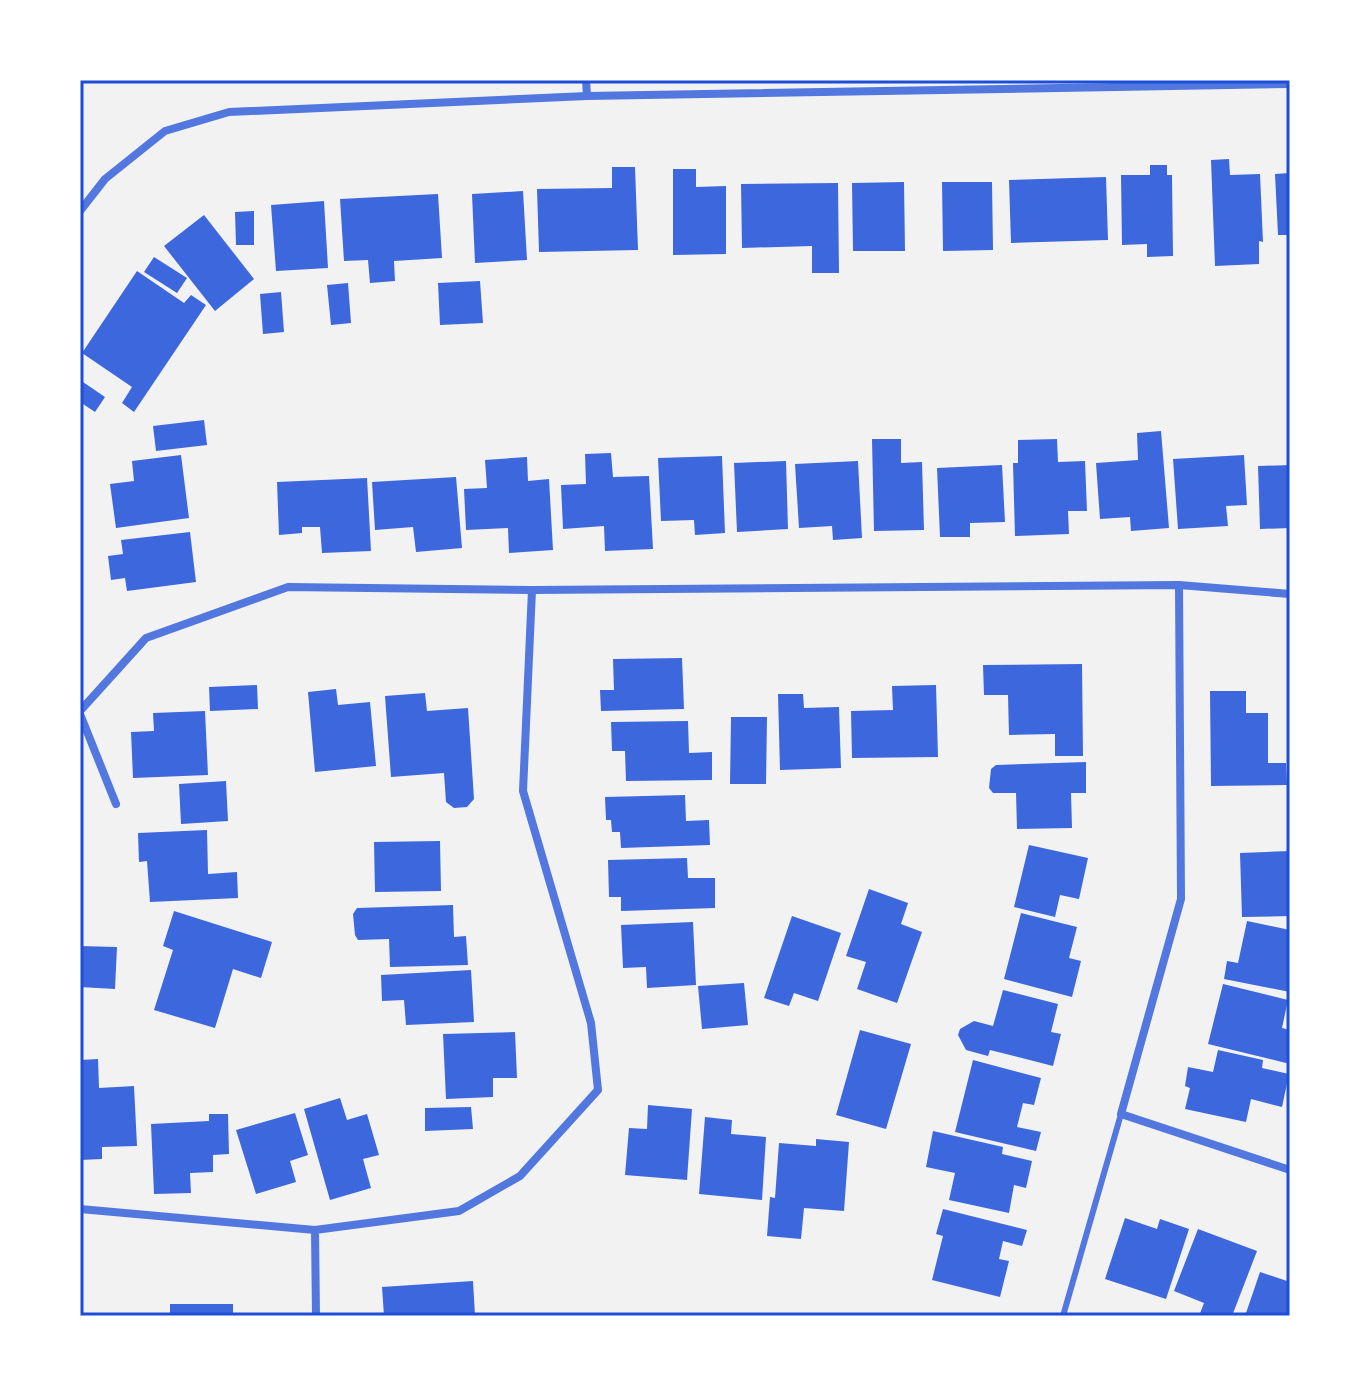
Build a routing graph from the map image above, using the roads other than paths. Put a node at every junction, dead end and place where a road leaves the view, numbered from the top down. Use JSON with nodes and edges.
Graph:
{"nodes":[{"id":1,"x":586,"y":80,"type":"edge"},
{"id":2,"x":1290,"y":84,"type":"edge"},
{"id":3,"x":587,"y":96,"type":"junction"},
{"id":4,"x":80,"y":211,"type":"edge"},
{"id":5,"x":1179,"y":585,"type":"junction"},
{"id":6,"x":532,"y":590,"type":"junction"},
{"id":7,"x":1290,"y":594,"type":"edge"},
{"id":8,"x":80,"y":712,"type":"edge"},
{"id":9,"x":116,"y":804,"type":"dead end"},
{"id":10,"x":1121,"y":1114,"type":"junction"},
{"id":11,"x":1290,"y":1170,"type":"edge"},
{"id":12,"x":80,"y":1209,"type":"edge"},
{"id":13,"x":315,"y":1230,"type":"junction"},
{"id":14,"x":316,"y":1316,"type":"edge"},
{"id":15,"x":1063,"y":1316,"type":"edge"}],
"edges":[{"from":1,"to":3,"type":"street"},
{"from":2,"to":3,"type":"street"},
{"from":3,"to":4,"type":"street"},
{"from":5,"to":6,"type":"street"},
{"from":5,"to":7,"type":"street"},
{"from":5,"to":10,"type":"street"},
{"from":6,"to":8,"type":"street"},
{"from":6,"to":13,"type":"street"},
{"from":8,"to":9,"type":"street"},
{"from":10,"to":11,"type":"street"},
{"from":10,"to":15,"type":"lane"},
{"from":12,"to":13,"type":"street"},
{"from":13,"to":14,"type":"street"}]}
